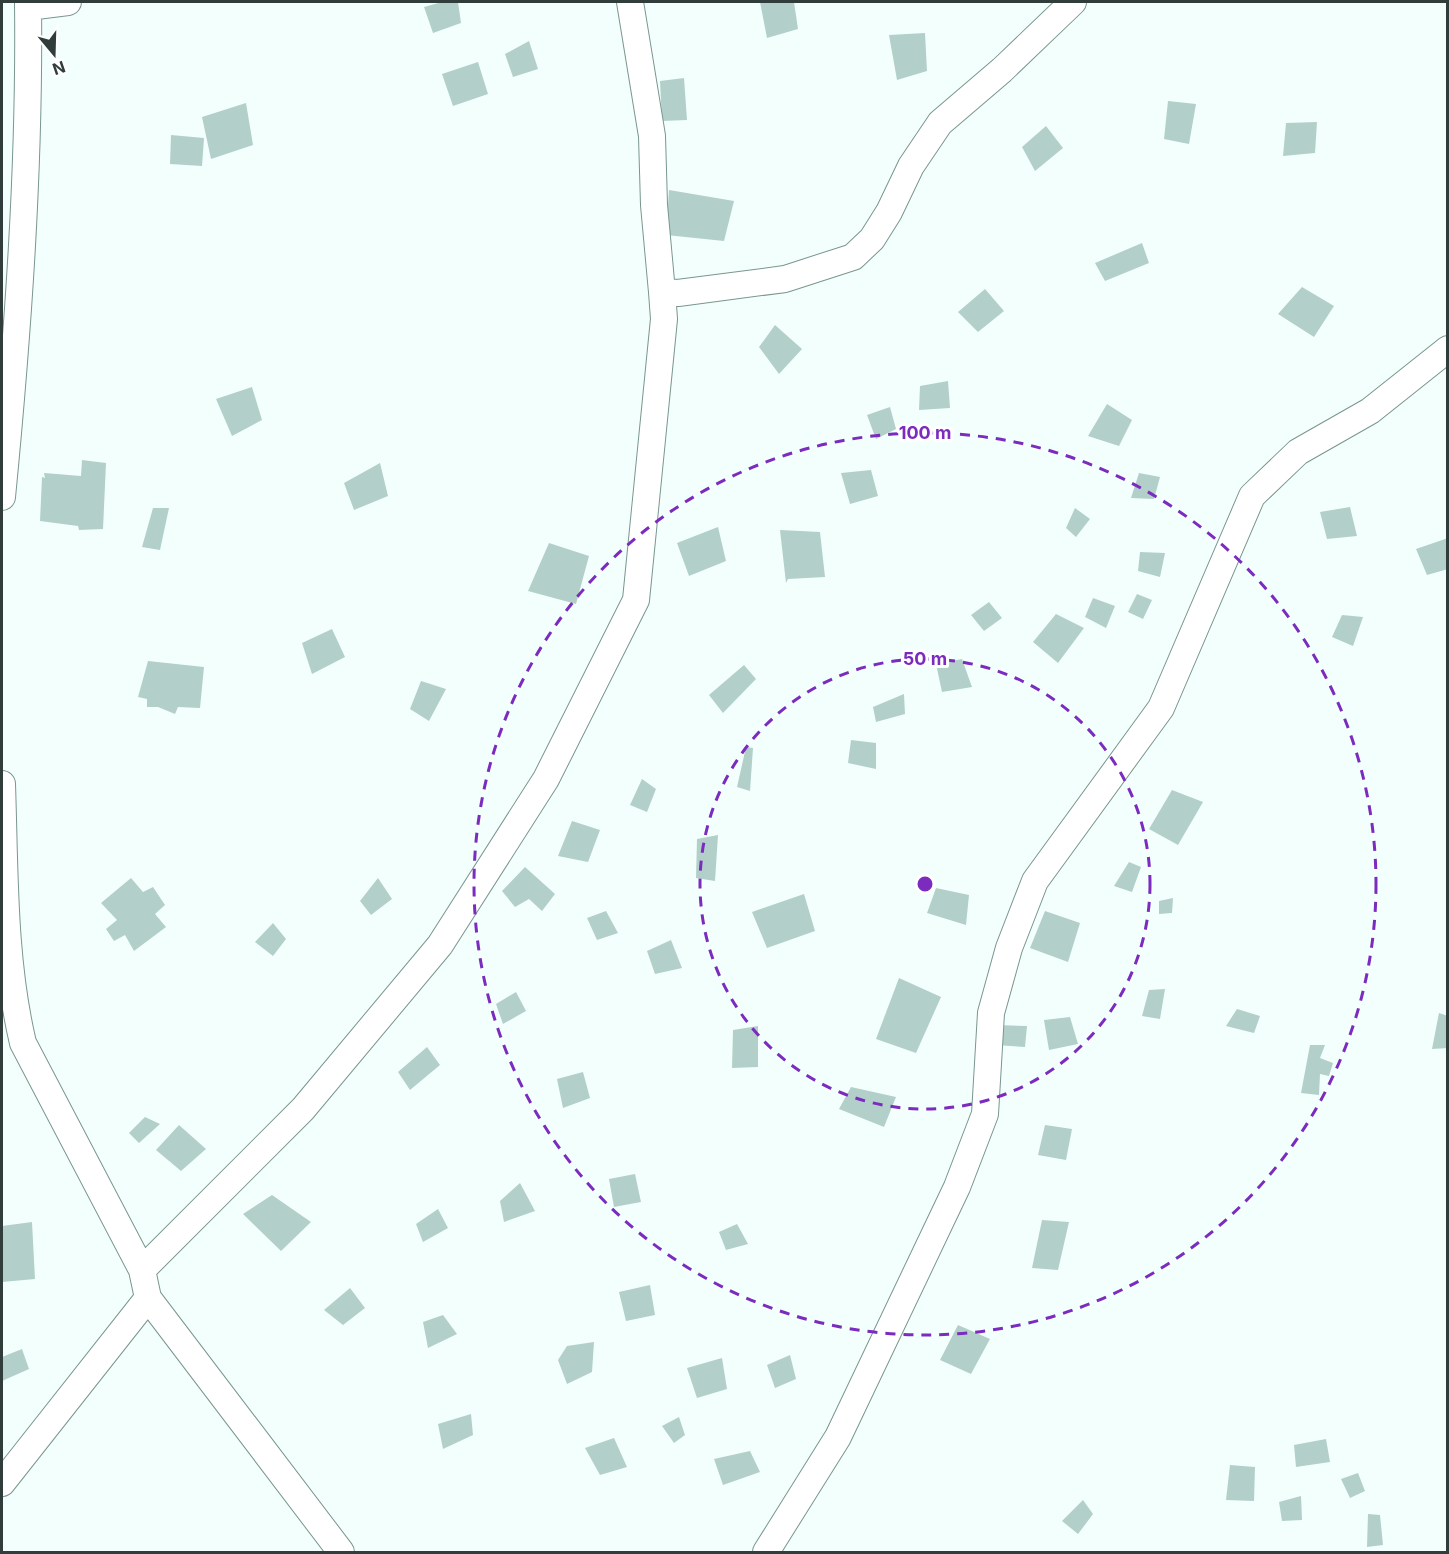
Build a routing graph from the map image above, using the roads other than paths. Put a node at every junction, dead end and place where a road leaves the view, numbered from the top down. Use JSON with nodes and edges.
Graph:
{"nodes":[{"id":1,"x":68,"y":2,"type":"edge"},
{"id":2,"x":630,"y":2,"type":"edge"},
{"id":3,"x":1073,"y":2,"type":"edge"},
{"id":4,"x":28,"y":4,"type":"edge"},
{"id":5,"x":663,"y":292,"type":"junction"},
{"id":6,"x":1448,"y":349,"type":"edge"},
{"id":7,"x":2,"y":497,"type":"edge"},
{"id":8,"x":2,"y":784,"type":"edge"},
{"id":9,"x":142,"y":1270,"type":"junction"},
{"id":10,"x":148,"y":1298,"type":"junction"},
{"id":11,"x":2,"y":1484,"type":"edge"},
{"id":12,"x":340,"y":1552,"type":"edge"},
{"id":13,"x":766,"y":1552,"type":"edge"}],
"edges":[{"from":1,"to":4,"type":"street"},
{"from":2,"to":5,"type":"street"},
{"from":3,"to":5,"type":"street"},
{"from":4,"to":7,"type":"street"},
{"from":5,"to":9,"type":"street"},
{"from":6,"to":13,"type":"street"},
{"from":8,"to":9,"type":"street"},
{"from":9,"to":10,"type":"street"},
{"from":10,"to":11,"type":"street"},
{"from":10,"to":12,"type":"street"}]}
